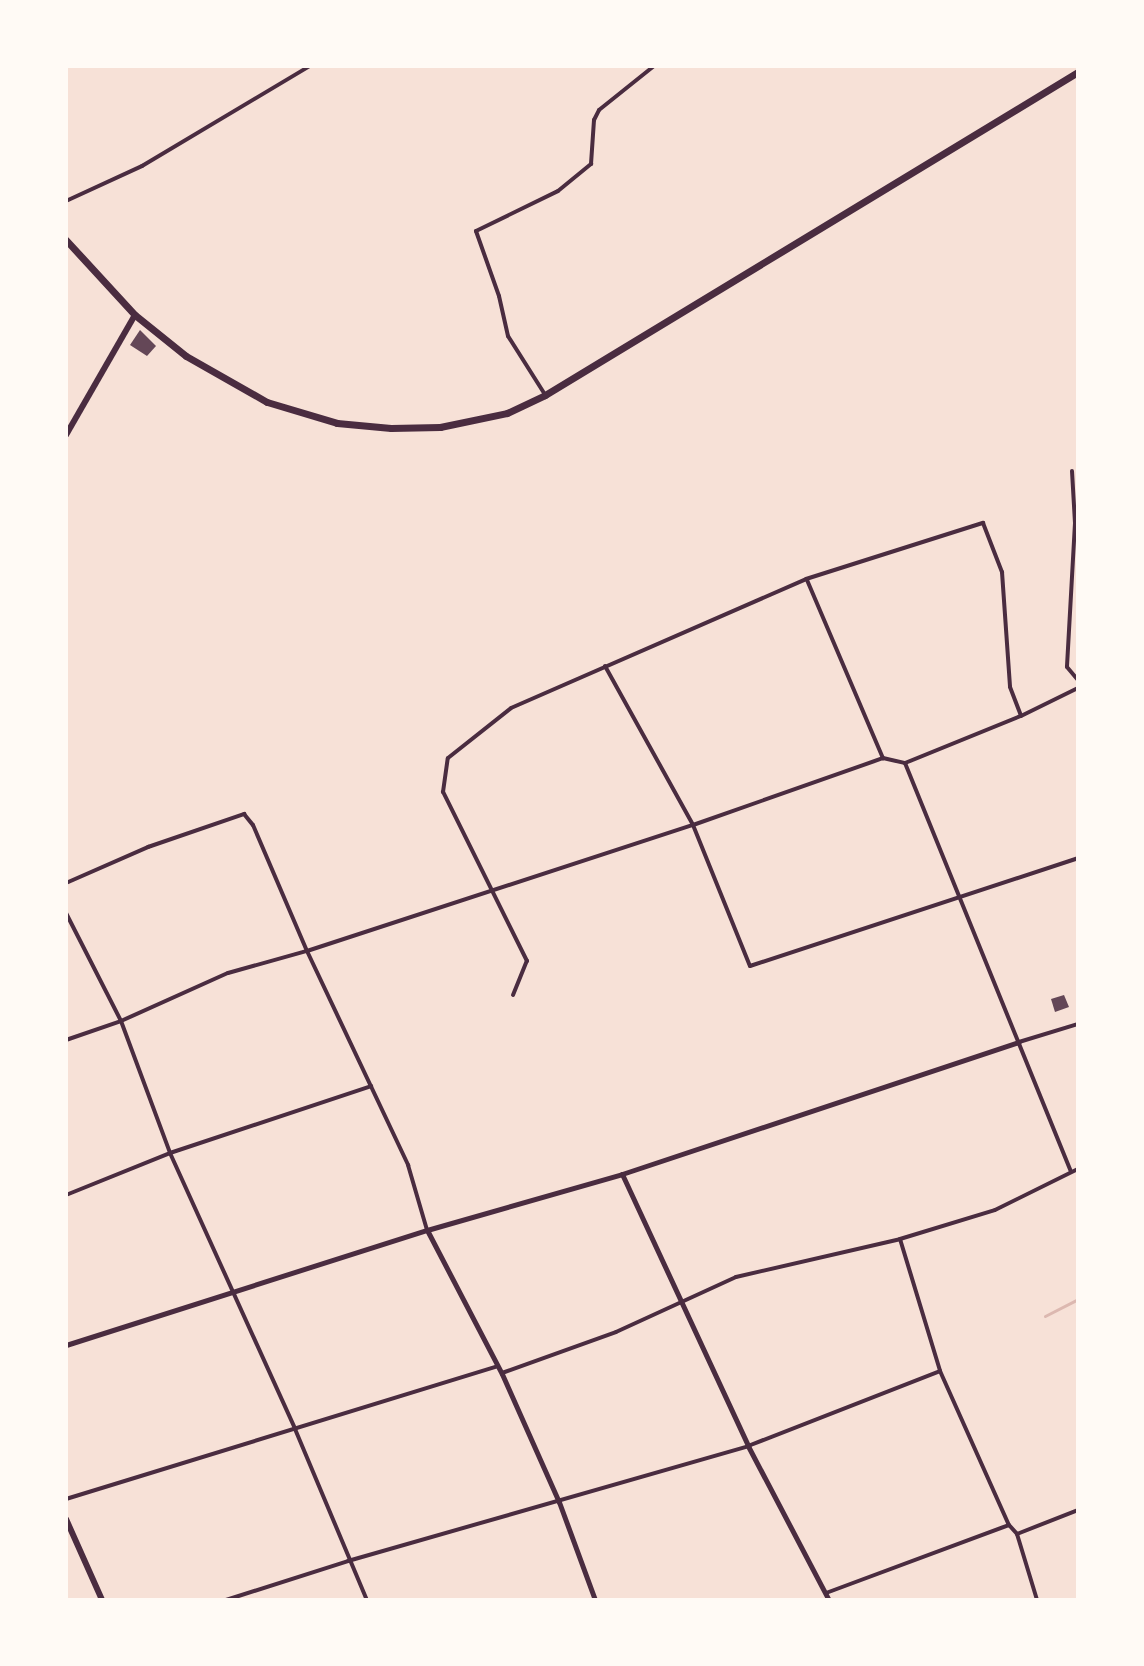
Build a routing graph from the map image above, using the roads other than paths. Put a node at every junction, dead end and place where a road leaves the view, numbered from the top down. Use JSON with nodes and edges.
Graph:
{"nodes":[{"id":1,"x":310,"y":66,"type":"edge"},
{"id":2,"x":654,"y":66,"type":"edge"},
{"id":3,"x":1078,"y":72,"type":"edge"},
{"id":4,"x":66,"y":201,"type":"edge"},
{"id":5,"x":66,"y":240,"type":"edge"},
{"id":6,"x":135,"y":315,"type":"junction"},
{"id":7,"x":545,"y":395,"type":"junction"},
{"id":8,"x":66,"y":435,"type":"edge"},
{"id":9,"x":1072,"y":471,"type":"dead end"},
{"id":10,"x":806,"y":579,"type":"junction"},
{"id":11,"x":605,"y":666,"type":"junction"},
{"id":12,"x":1078,"y":680,"type":"edge"},
{"id":13,"x":1078,"y":688,"type":"edge"},
{"id":14,"x":1021,"y":716,"type":"junction"},
{"id":15,"x":883,"y":758,"type":"junction"},
{"id":16,"x":905,"y":763,"type":"junction"},
{"id":17,"x":693,"y":825,"type":"junction"},
{"id":18,"x":1078,"y":858,"type":"edge"},
{"id":19,"x":66,"y":883,"type":"edge"},
{"id":20,"x":489,"y":890,"type":"junction"},
{"id":21,"x":958,"y":896,"type":"junction"},
{"id":22,"x":66,"y":913,"type":"edge"},
{"id":23,"x":307,"y":951,"type":"junction"},
{"id":24,"x":513,"y":995,"type":"dead end"},
{"id":25,"x":121,"y":1021,"type":"junction"},
{"id":26,"x":1078,"y":1024,"type":"edge"},
{"id":27,"x":66,"y":1040,"type":"edge"},
{"id":28,"x":1019,"y":1042,"type":"junction"},
{"id":29,"x":371,"y":1086,"type":"junction"},
{"id":30,"x":170,"y":1153,"type":"junction"},
{"id":31,"x":1078,"y":1169,"type":"edge"},
{"id":32,"x":1071,"y":1172,"type":"junction"},
{"id":33,"x":622,"y":1174,"type":"junction"},
{"id":34,"x":66,"y":1195,"type":"edge"},
{"id":35,"x":427,"y":1230,"type":"junction"},
{"id":36,"x":900,"y":1239,"type":"junction"},
{"id":37,"x":230,"y":1291,"type":"junction"},
{"id":38,"x":679,"y":1302,"type":"junction"},
{"id":39,"x":66,"y":1345,"type":"edge"},
{"id":40,"x":497,"y":1366,"type":"junction"},
{"id":41,"x":940,"y":1371,"type":"junction"},
{"id":42,"x":502,"y":1374,"type":"junction"},
{"id":43,"x":295,"y":1429,"type":"junction"},
{"id":44,"x":748,"y":1446,"type":"junction"},
{"id":45,"x":66,"y":1499,"type":"edge"},
{"id":46,"x":559,"y":1502,"type":"junction"},
{"id":47,"x":1078,"y":1510,"type":"edge"},
{"id":48,"x":66,"y":1519,"type":"edge"},
{"id":49,"x":1009,"y":1525,"type":"junction"},
{"id":50,"x":1017,"y":1534,"type":"junction"},
{"id":51,"x":348,"y":1561,"type":"junction"},
{"id":52,"x":826,"y":1593,"type":"junction"},
{"id":53,"x":102,"y":1600,"type":"edge"},
{"id":54,"x":226,"y":1600,"type":"edge"},
{"id":55,"x":367,"y":1600,"type":"edge"},
{"id":56,"x":595,"y":1600,"type":"edge"},
{"id":57,"x":829,"y":1600,"type":"edge"},
{"id":58,"x":1037,"y":1600,"type":"edge"}],
"edges":[{"from":1,"to":4,"type":"street"},
{"from":2,"to":7,"type":"street"},
{"from":3,"to":7,"type":"main road"},
{"from":5,"to":6,"type":"main road"},
{"from":6,"to":7,"type":"main road"},
{"from":6,"to":8,"type":"main road"},
{"from":9,"to":12,"type":"street"},
{"from":10,"to":11,"type":"street"},
{"from":10,"to":14,"type":"street"},
{"from":10,"to":15,"type":"street"},
{"from":11,"to":17,"type":"street"},
{"from":11,"to":20,"type":"street"},
{"from":13,"to":14,"type":"street"},
{"from":14,"to":16,"type":"street"},
{"from":15,"to":16,"type":"street"},
{"from":15,"to":17,"type":"street"},
{"from":16,"to":21,"type":"street"},
{"from":17,"to":20,"type":"street"},
{"from":17,"to":21,"type":"street"},
{"from":18,"to":21,"type":"street"},
{"from":19,"to":23,"type":"street"},
{"from":20,"to":23,"type":"street"},
{"from":20,"to":24,"type":"street"},
{"from":21,"to":28,"type":"street"},
{"from":22,"to":25,"type":"street"},
{"from":23,"to":25,"type":"street"},
{"from":23,"to":29,"type":"street"},
{"from":25,"to":27,"type":"street"},
{"from":25,"to":30,"type":"street"},
{"from":26,"to":28,"type":"street"},
{"from":28,"to":32,"type":"street"},
{"from":28,"to":33,"type":"street"},
{"from":29,"to":30,"type":"street"},
{"from":29,"to":35,"type":"street"},
{"from":30,"to":34,"type":"street"},
{"from":30,"to":37,"type":"street"},
{"from":31,"to":32,"type":"street"},
{"from":32,"to":36,"type":"street"},
{"from":33,"to":35,"type":"street"},
{"from":33,"to":38,"type":"street"},
{"from":35,"to":37,"type":"street"},
{"from":35,"to":40,"type":"street"},
{"from":36,"to":38,"type":"street"},
{"from":36,"to":41,"type":"street"},
{"from":37,"to":39,"type":"street"},
{"from":37,"to":43,"type":"street"},
{"from":38,"to":42,"type":"street"},
{"from":38,"to":44,"type":"street"},
{"from":40,"to":42,"type":"street"},
{"from":40,"to":43,"type":"street"},
{"from":41,"to":44,"type":"street"},
{"from":41,"to":49,"type":"street"},
{"from":42,"to":46,"type":"street"},
{"from":43,"to":45,"type":"street"},
{"from":43,"to":51,"type":"street"},
{"from":44,"to":46,"type":"street"},
{"from":44,"to":52,"type":"street"},
{"from":46,"to":51,"type":"street"},
{"from":46,"to":56,"type":"street"},
{"from":47,"to":50,"type":"street"},
{"from":48,"to":53,"type":"main road"},
{"from":49,"to":50,"type":"street"},
{"from":49,"to":52,"type":"street"},
{"from":50,"to":58,"type":"street"},
{"from":51,"to":54,"type":"street"},
{"from":51,"to":55,"type":"street"},
{"from":52,"to":57,"type":"street"}]}
